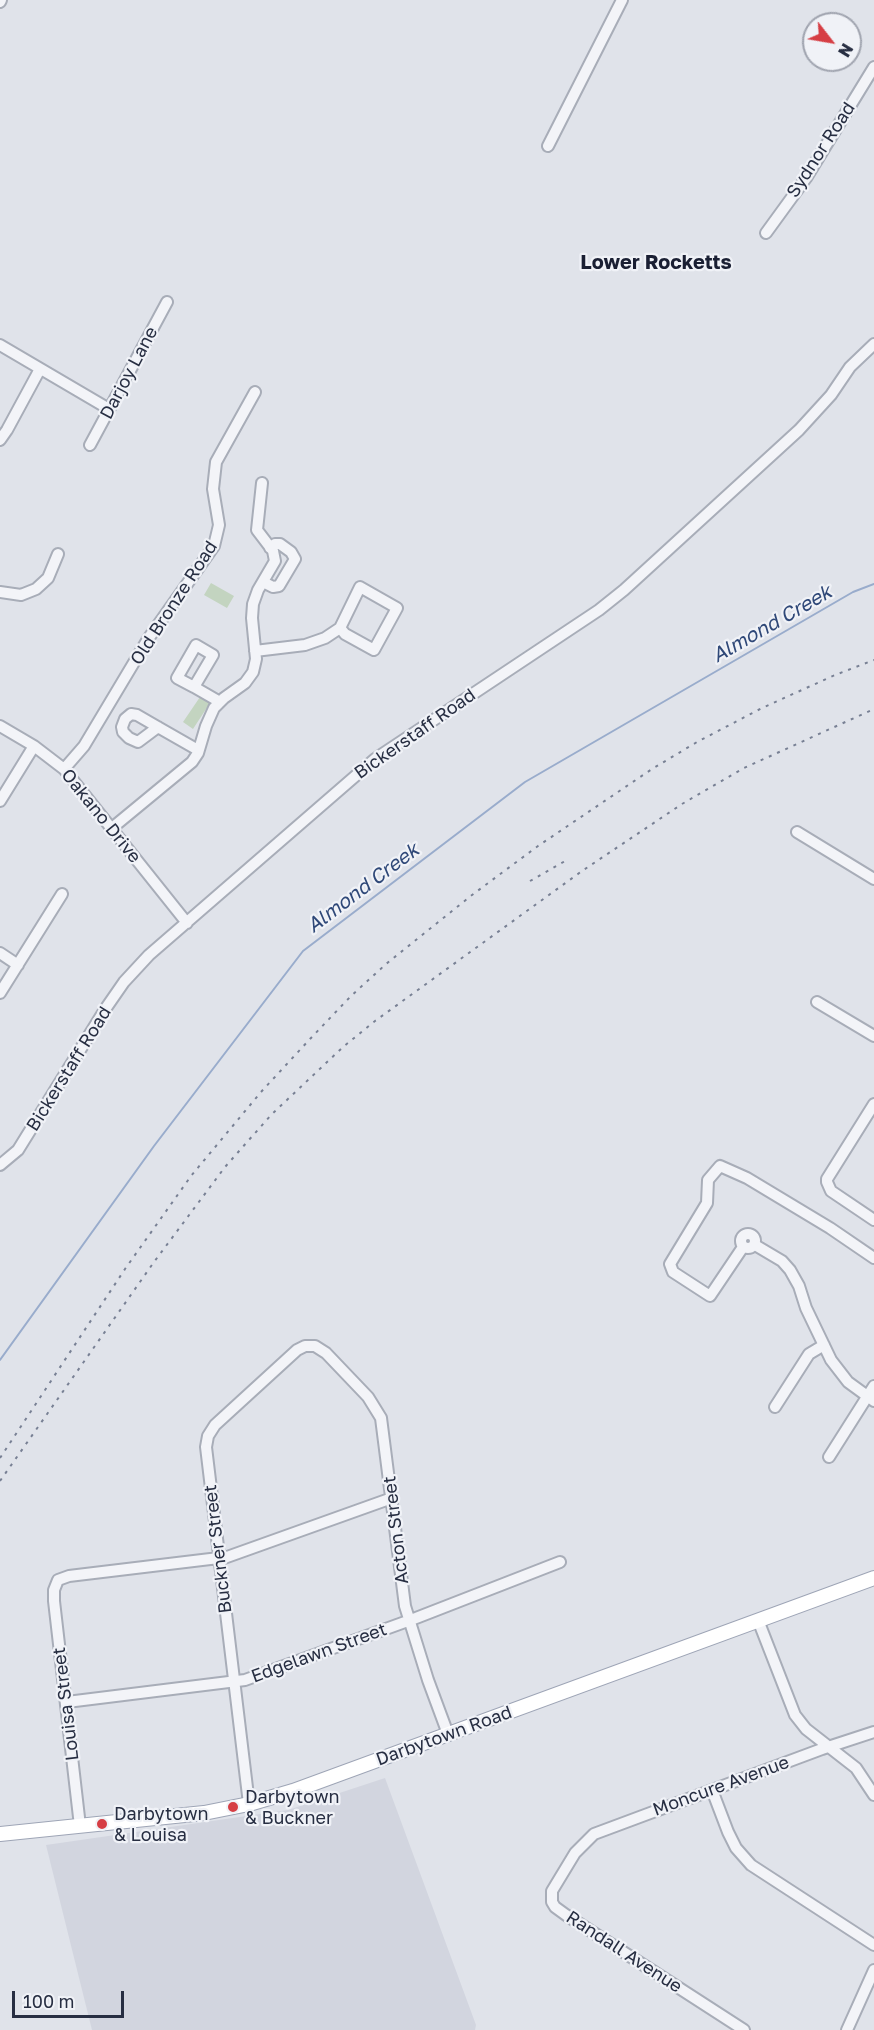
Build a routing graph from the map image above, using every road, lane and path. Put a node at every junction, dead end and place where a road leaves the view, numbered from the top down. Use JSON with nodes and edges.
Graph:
{"nodes":[{"id":1,"x":622,"y":0,"type":"edge"},
{"id":2,"x":874,"y":67,"type":"edge"},
{"id":3,"x":548,"y":146,"type":"dead end"},
{"id":4,"x":765,"y":233,"type":"dead end"},
{"id":5,"x":167,"y":302,"type":"dead end"},
{"id":6,"x":874,"y":344,"type":"edge"},
{"id":7,"x":0,"y":345,"type":"edge"},
{"id":8,"x":40,"y":369,"type":"junction"},
{"id":9,"x":255,"y":392,"type":"dead end"},
{"id":10,"x":109,"y":409,"type":"junction"},
{"id":11,"x":0,"y":440,"type":"edge"},
{"id":12,"x":90,"y":445,"type":"dead end"},
{"id":13,"x":262,"y":483,"type":"dead end"},
{"id":14,"x":270,"y":548,"type":"junction"},
{"id":15,"x":58,"y":554,"type":"dead end"},
{"id":16,"x":263,"y":582,"type":"junction"},
{"id":17,"x":0,"y":592,"type":"edge"},
{"id":18,"x":340,"y":628,"type":"junction"},
{"id":19,"x":255,"y":651,"type":"junction"},
{"id":20,"x":194,"y":687,"type":"dead end"},
{"id":21,"x":220,"y":702,"type":"junction"},
{"id":22,"x":0,"y":726,"type":"edge"},
{"id":23,"x":158,"y":727,"type":"dead end"},
{"id":24,"x":34,"y":746,"type":"junction"},
{"id":25,"x":198,"y":750,"type":"junction"},
{"id":26,"x":64,"y":768,"type":"junction"},
{"id":27,"x":0,"y":801,"type":"edge"},
{"id":28,"x":112,"y":828,"type":"junction"},
{"id":29,"x":797,"y":832,"type":"dead end"},
{"id":30,"x":874,"y":879,"type":"edge"},
{"id":31,"x":62,"y":894,"type":"dead end"},
{"id":32,"x":188,"y":922,"type":"junction"},
{"id":33,"x":0,"y":953,"type":"edge"},
{"id":34,"x":18,"y":964,"type":"junction"},
{"id":35,"x":0,"y":993,"type":"edge"},
{"id":36,"x":818,"y":1002,"type":"dead end"},
{"id":37,"x":874,"y":1036,"type":"edge"},
{"id":38,"x":874,"y":1104,"type":"edge"},
{"id":39,"x":0,"y":1165,"type":"edge"},
{"id":40,"x":874,"y":1220,"type":"edge"},
{"id":41,"x":874,"y":1258,"type":"edge"},
{"id":42,"x":824,"y":1345,"type":"junction"},
{"id":43,"x":315,"y":1346,"type":"joint"},
{"id":44,"x":874,"y":1386,"type":"edge"},
{"id":45,"x":871,"y":1398,"type":"edge"},
{"id":46,"x":775,"y":1407,"type":"dead end"},
{"id":47,"x":829,"y":1457,"type":"dead end"},
{"id":48,"x":392,"y":1498,"type":"junction"},
{"id":49,"x":220,"y":1558,"type":"junction"},
{"id":50,"x":560,"y":1562,"type":"dead end"},
{"id":51,"x":874,"y":1578,"type":"edge"},
{"id":52,"x":409,"y":1620,"type":"junction"},
{"id":53,"x":758,"y":1620,"type":"junction"},
{"id":54,"x":233,"y":1682,"type":"junction"},
{"id":55,"x":67,"y":1702,"type":"junction"},
{"id":56,"x":874,"y":1732,"type":"edge"},
{"id":57,"x":448,"y":1734,"type":"junction"},
{"id":58,"x":831,"y":1747,"type":"junction"},
{"id":59,"x":712,"y":1790,"type":"junction"},
{"id":60,"x":874,"y":1795,"type":"edge"},
{"id":61,"x":249,"y":1804,"type":"junction"},
{"id":62,"x":80,"y":1826,"type":"junction"},
{"id":63,"x":0,"y":1834,"type":"edge"},
{"id":64,"x":575,"y":1853,"type":"joint"},
{"id":65,"x":874,"y":1945,"type":"edge"},
{"id":66,"x":874,"y":1970,"type":"edge"},
{"id":67,"x":744,"y":2030,"type":"edge"},
{"id":68,"x":847,"y":2030,"type":"edge"}],
"edges":[{"from":1,"to":3,"type":"street"},
{"from":2,"to":4,"type":"street","name":"Sydnor Road"},
{"from":5,"to":10,"type":"street","name":"Darjoy Lane"},
{"from":6,"to":32,"type":"street","name":"Bickerstaff Road"},
{"from":7,"to":8,"type":"street"},
{"from":8,"to":10,"type":"street"},
{"from":8,"to":11,"type":"street"},
{"from":9,"to":26,"type":"street","name":"Old Bronze Road"},
{"from":10,"to":12,"type":"street","name":"Darjoy Lane"},
{"from":13,"to":14,"type":"street"},
{"from":14,"to":16,"type":"street"},
{"from":14,"to":16,"type":"street"},
{"from":15,"to":17,"type":"street"},
{"from":16,"to":19,"type":"street"},
{"from":18,"to":18,"type":"street"},
{"from":18,"to":19,"type":"street"},
{"from":19,"to":21,"type":"street"},
{"from":20,"to":21,"type":"street"},
{"from":21,"to":25,"type":"street"},
{"from":22,"to":24,"type":"street","name":"Oakano Drive"},
{"from":23,"to":25,"type":"street"},
{"from":24,"to":26,"type":"street","name":"Oakano Drive"},
{"from":24,"to":27,"type":"street"},
{"from":25,"to":28,"type":"street"},
{"from":26,"to":28,"type":"street","name":"Oakano Drive"},
{"from":28,"to":32,"type":"street","name":"Oakano Drive"},
{"from":29,"to":30,"type":"street"},
{"from":31,"to":34,"type":"street"},
{"from":32,"to":39,"type":"street","name":"Bickerstaff Road"},
{"from":33,"to":34,"type":"street"},
{"from":34,"to":35,"type":"street"},
{"from":36,"to":37,"type":"street"},
{"from":38,"to":40,"type":"street"},
{"from":41,"to":42,"type":"street"},
{"from":42,"to":45,"type":"street"},
{"from":42,"to":46,"type":"street"},
{"from":43,"to":48,"type":"street","name":"Acton Street"},
{"from":43,"to":49,"type":"street","name":"Buckner Street"},
{"from":44,"to":45,"type":"street"},
{"from":45,"to":47,"type":"street"},
{"from":48,"to":49,"type":"street"},
{"from":48,"to":52,"type":"street","name":"Acton Street"},
{"from":49,"to":54,"type":"street","name":"Buckner Street"},
{"from":49,"to":55,"type":"street","name":"Louisa Street"},
{"from":50,"to":52,"type":"street","name":"Edgelawn Street"},
{"from":51,"to":53,"type":"main road","name":"Darbytown Road"},
{"from":52,"to":54,"type":"street","name":"Edgelawn Street"},
{"from":52,"to":57,"type":"street","name":"Acton Street"},
{"from":53,"to":57,"type":"main road","name":"Darbytown Road"},
{"from":53,"to":58,"type":"street"},
{"from":54,"to":55,"type":"street","name":"Edgelawn Street"},
{"from":54,"to":61,"type":"street","name":"Buckner Street"},
{"from":55,"to":62,"type":"street","name":"Louisa Street"},
{"from":56,"to":58,"type":"street","name":"Moncure Avenue"},
{"from":57,"to":61,"type":"main road","name":"Darbytown Road"},
{"from":58,"to":59,"type":"street","name":"Moncure Avenue"},
{"from":58,"to":60,"type":"street"},
{"from":59,"to":64,"type":"street","name":"Moncure Avenue"},
{"from":59,"to":65,"type":"street"},
{"from":61,"to":62,"type":"main road","name":"Darbytown Road"},
{"from":62,"to":63,"type":"main road","name":"Darbytown Road"},
{"from":64,"to":67,"type":"street","name":"Randall Avenue"},
{"from":66,"to":68,"type":"street"}]}
